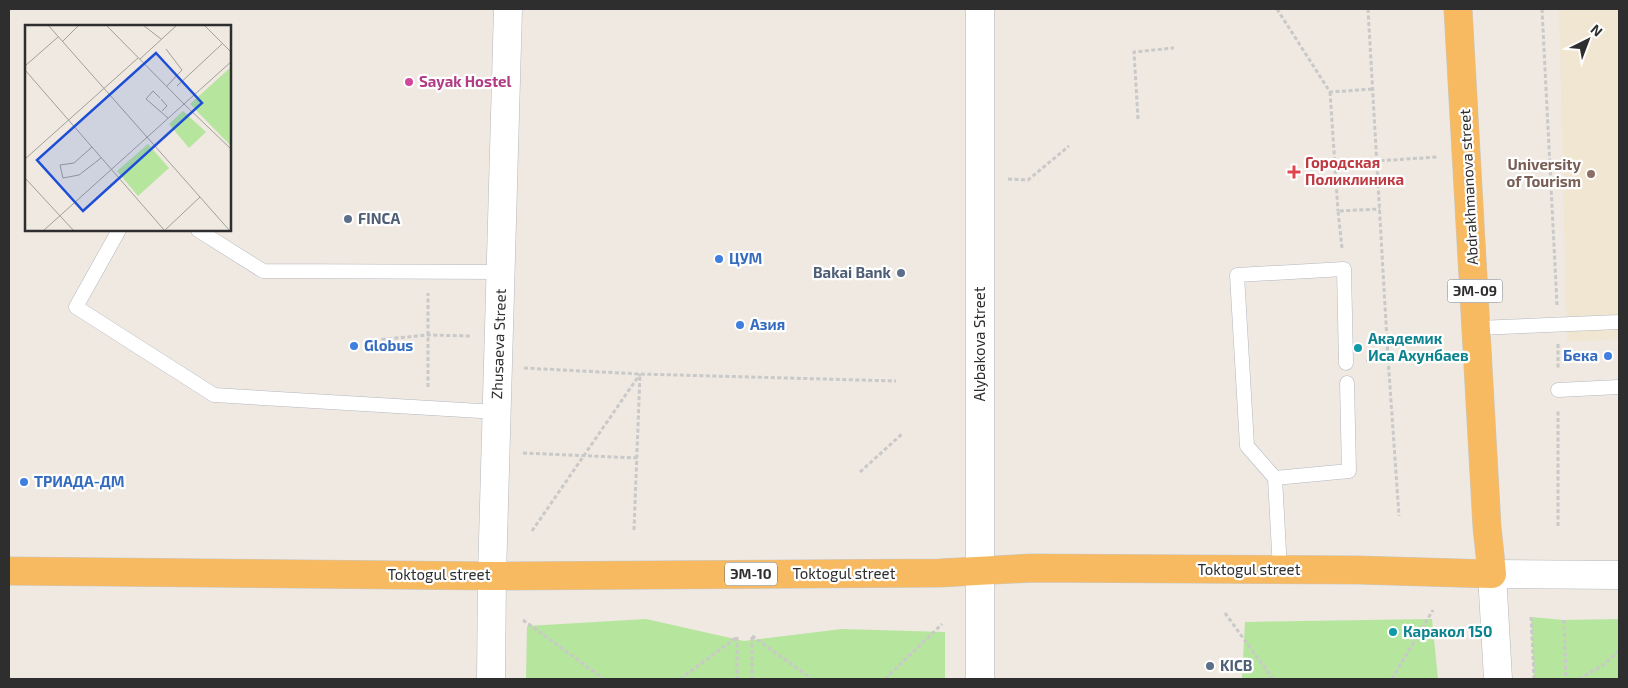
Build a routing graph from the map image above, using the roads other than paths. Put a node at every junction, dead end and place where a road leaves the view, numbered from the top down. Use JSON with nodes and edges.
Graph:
{"nodes":[{"id":1,"x":508,"y":9,"type":"edge"},
{"id":2,"x":980,"y":9,"type":"edge"},
{"id":3,"x":1458,"y":9,"type":"edge"},
{"id":4,"x":118,"y":231,"type":"edge"},
{"id":5,"x":200,"y":231,"type":"edge"},
{"id":6,"x":501,"y":272,"type":"junction"},
{"id":7,"x":1619,"y":322,"type":"edge"},
{"id":8,"x":1477,"y":328,"type":"junction"},
{"id":9,"x":1346,"y":363,"type":"dead end"},
{"id":10,"x":1347,"y":383,"type":"dead end"},
{"id":11,"x":1619,"y":387,"type":"edge"},
{"id":12,"x":1558,"y":390,"type":"road end"},
{"id":13,"x":497,"y":412,"type":"junction"},
{"id":14,"x":1276,"y":478,"type":"junction"},
{"id":15,"x":1280,"y":570,"type":"junction"},
{"id":16,"x":9,"y":571,"type":"edge"},
{"id":17,"x":980,"y":572,"type":"junction"},
{"id":18,"x":1492,"y":574,"type":"junction"},
{"id":19,"x":1619,"y":575,"type":"edge"},
{"id":20,"x":492,"y":576,"type":"junction"},
{"id":21,"x":491,"y":679,"type":"edge"},
{"id":22,"x":980,"y":679,"type":"edge"},
{"id":23,"x":1498,"y":679,"type":"edge"}],
"edges":[{"from":1,"to":6,"type":"street","name":"Zhusaeva Street"},
{"from":2,"to":17,"type":"street","name":"Alybakova Street"},
{"from":3,"to":8,"type":"highway","name":"Abdrakhmanova street","number":"ЭМ-09"},
{"from":4,"to":13,"type":"lane"},
{"from":5,"to":6,"type":"lane"},
{"from":6,"to":13,"type":"street","name":"Zhusaeva Street"},
{"from":7,"to":8,"type":"lane"},
{"from":8,"to":18,"type":"highway","name":"Abdrakhmanova street","number":"ЭМ-09"},
{"from":9,"to":14,"type":"lane"},
{"from":10,"to":14,"type":"lane"},
{"from":11,"to":12,"type":"lane"},
{"from":13,"to":20,"type":"street","name":"Zhusaeva Street"},
{"from":14,"to":15,"type":"lane"},
{"from":15,"to":17,"type":"highway","name":"Toktogul street","number":"ЭМ-10"},
{"from":15,"to":18,"type":"highway","name":"Toktogul street","number":"ЭМ-10"},
{"from":16,"to":20,"type":"highway","name":"Toktogul street","number":"ЭМ-10"},
{"from":17,"to":20,"type":"highway","name":"Toktogul street","number":"ЭМ-10"},
{"from":17,"to":22,"type":"street","name":"Alybakova Street"},
{"from":18,"to":19,"type":"street","name":"Toktogul street"},
{"from":18,"to":23,"type":"street"},
{"from":20,"to":21,"type":"street","name":"Zhusaeva Street"}]}
